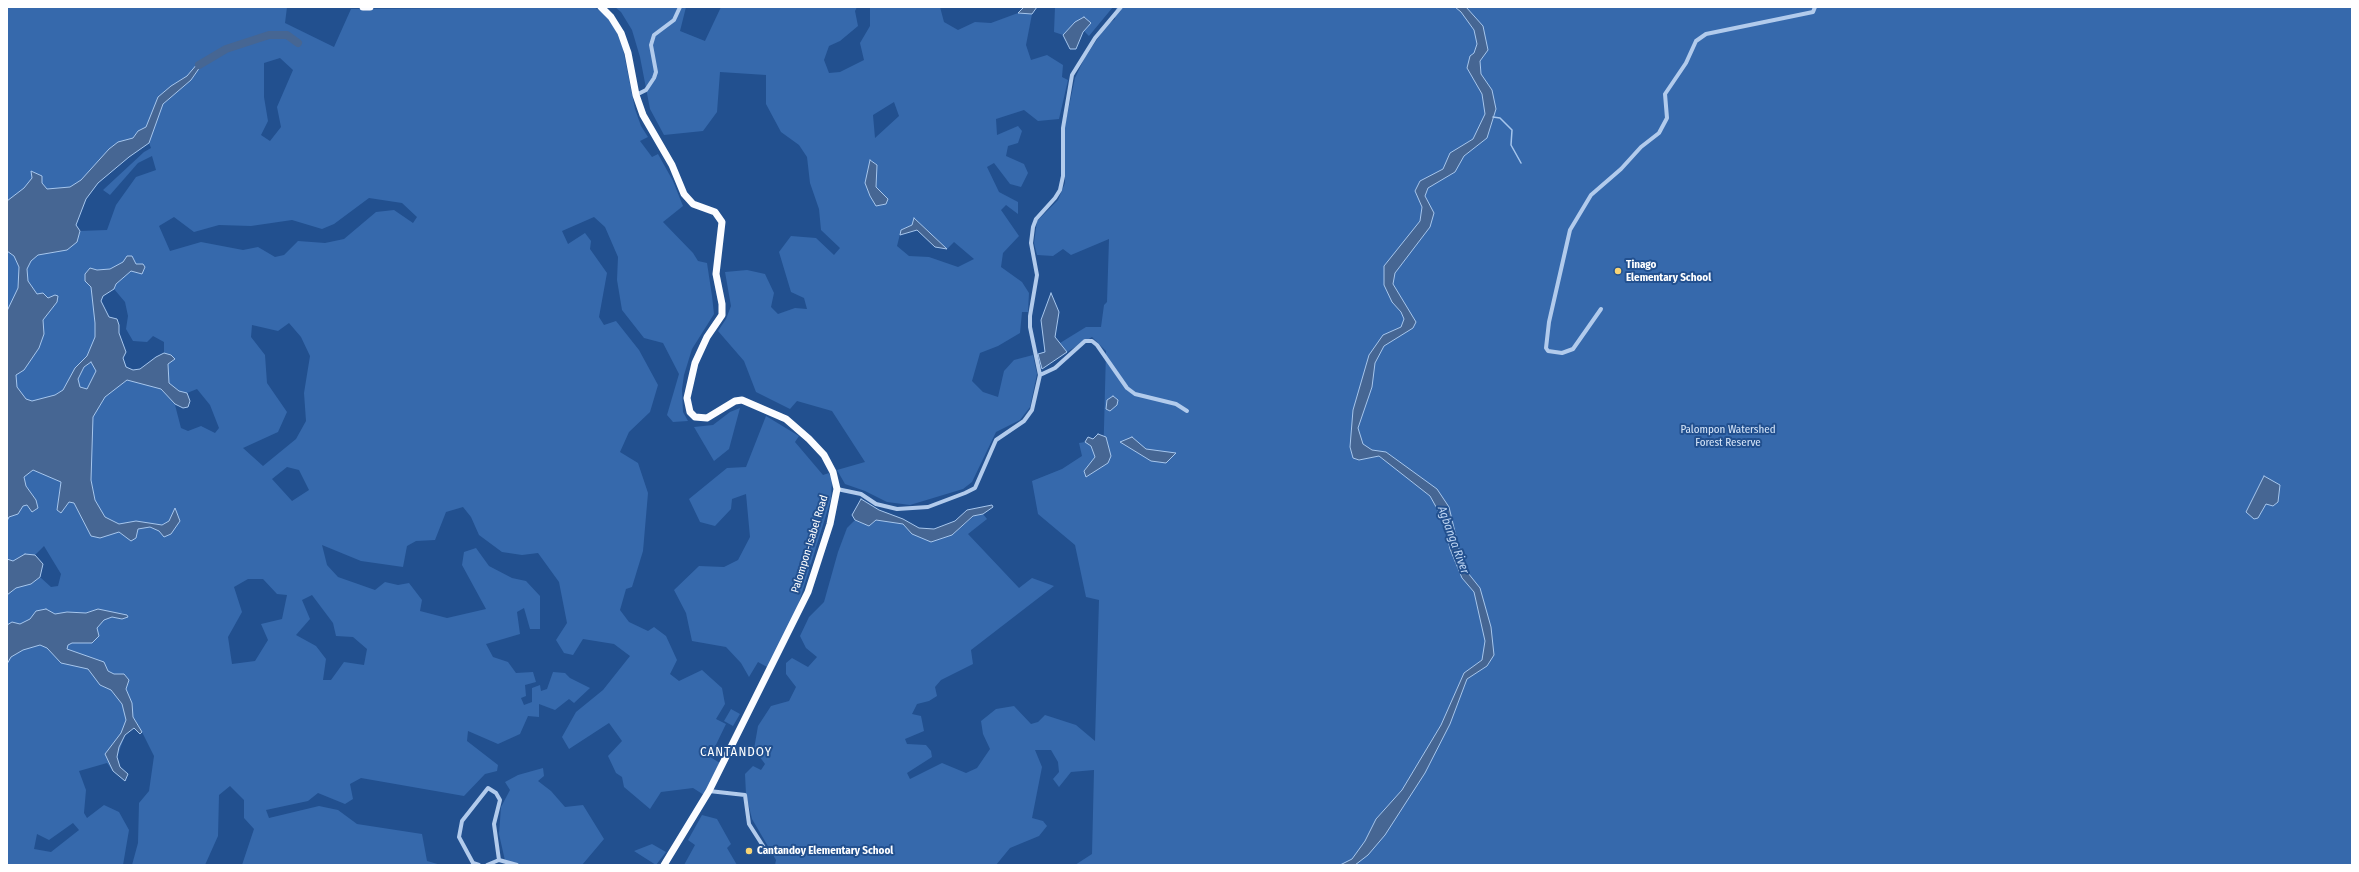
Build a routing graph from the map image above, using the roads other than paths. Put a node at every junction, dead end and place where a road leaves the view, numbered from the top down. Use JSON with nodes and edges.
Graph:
{"nodes":[{"id":1,"x":363,"y":7,"type":"edge"},
{"id":2,"x":370,"y":7,"type":"edge"},
{"id":3,"x":601,"y":7,"type":"edge"},
{"id":4,"x":680,"y":7,"type":"edge"},
{"id":5,"x":1121,"y":7,"type":"edge"},
{"id":6,"x":1815,"y":7,"type":"edge"},
{"id":7,"x":636,"y":95,"type":"junction"},
{"id":8,"x":1601,"y":309,"type":"dead end"},
{"id":9,"x":1040,"y":375,"type":"junction"},
{"id":10,"x":1187,"y":411,"type":"dead end"},
{"id":11,"x":837,"y":489,"type":"junction"},
{"id":12,"x":709,"y":791,"type":"junction"},
{"id":13,"x":764,"y":849,"type":"dead end"},
{"id":14,"x":499,"y":860,"type":"junction"},
{"id":15,"x":479,"y":865,"type":"edge"},
{"id":16,"x":487,"y":865,"type":"edge"},
{"id":17,"x":516,"y":865,"type":"edge"},
{"id":18,"x":664,"y":865,"type":"edge"}],
"edges":[{"from":1,"to":2,"type":"highway"},
{"from":3,"to":7,"type":"highway","name":"Palompon-Isabel Road"},
{"from":4,"to":7,"type":"street"},
{"from":5,"to":9,"type":"street"},
{"from":6,"to":8,"type":"street"},
{"from":7,"to":11,"type":"highway","name":"Palompon-Isabel Road"},
{"from":9,"to":10,"type":"street"},
{"from":9,"to":11,"type":"street"},
{"from":11,"to":12,"type":"highway","name":"Palompon-Isabel Road"},
{"from":12,"to":13,"type":"street"},
{"from":12,"to":18,"type":"highway","name":"Palompon-Isabel Road"},
{"from":14,"to":15,"type":"street"},
{"from":14,"to":16,"type":"street"},
{"from":14,"to":17,"type":"street"}]}
